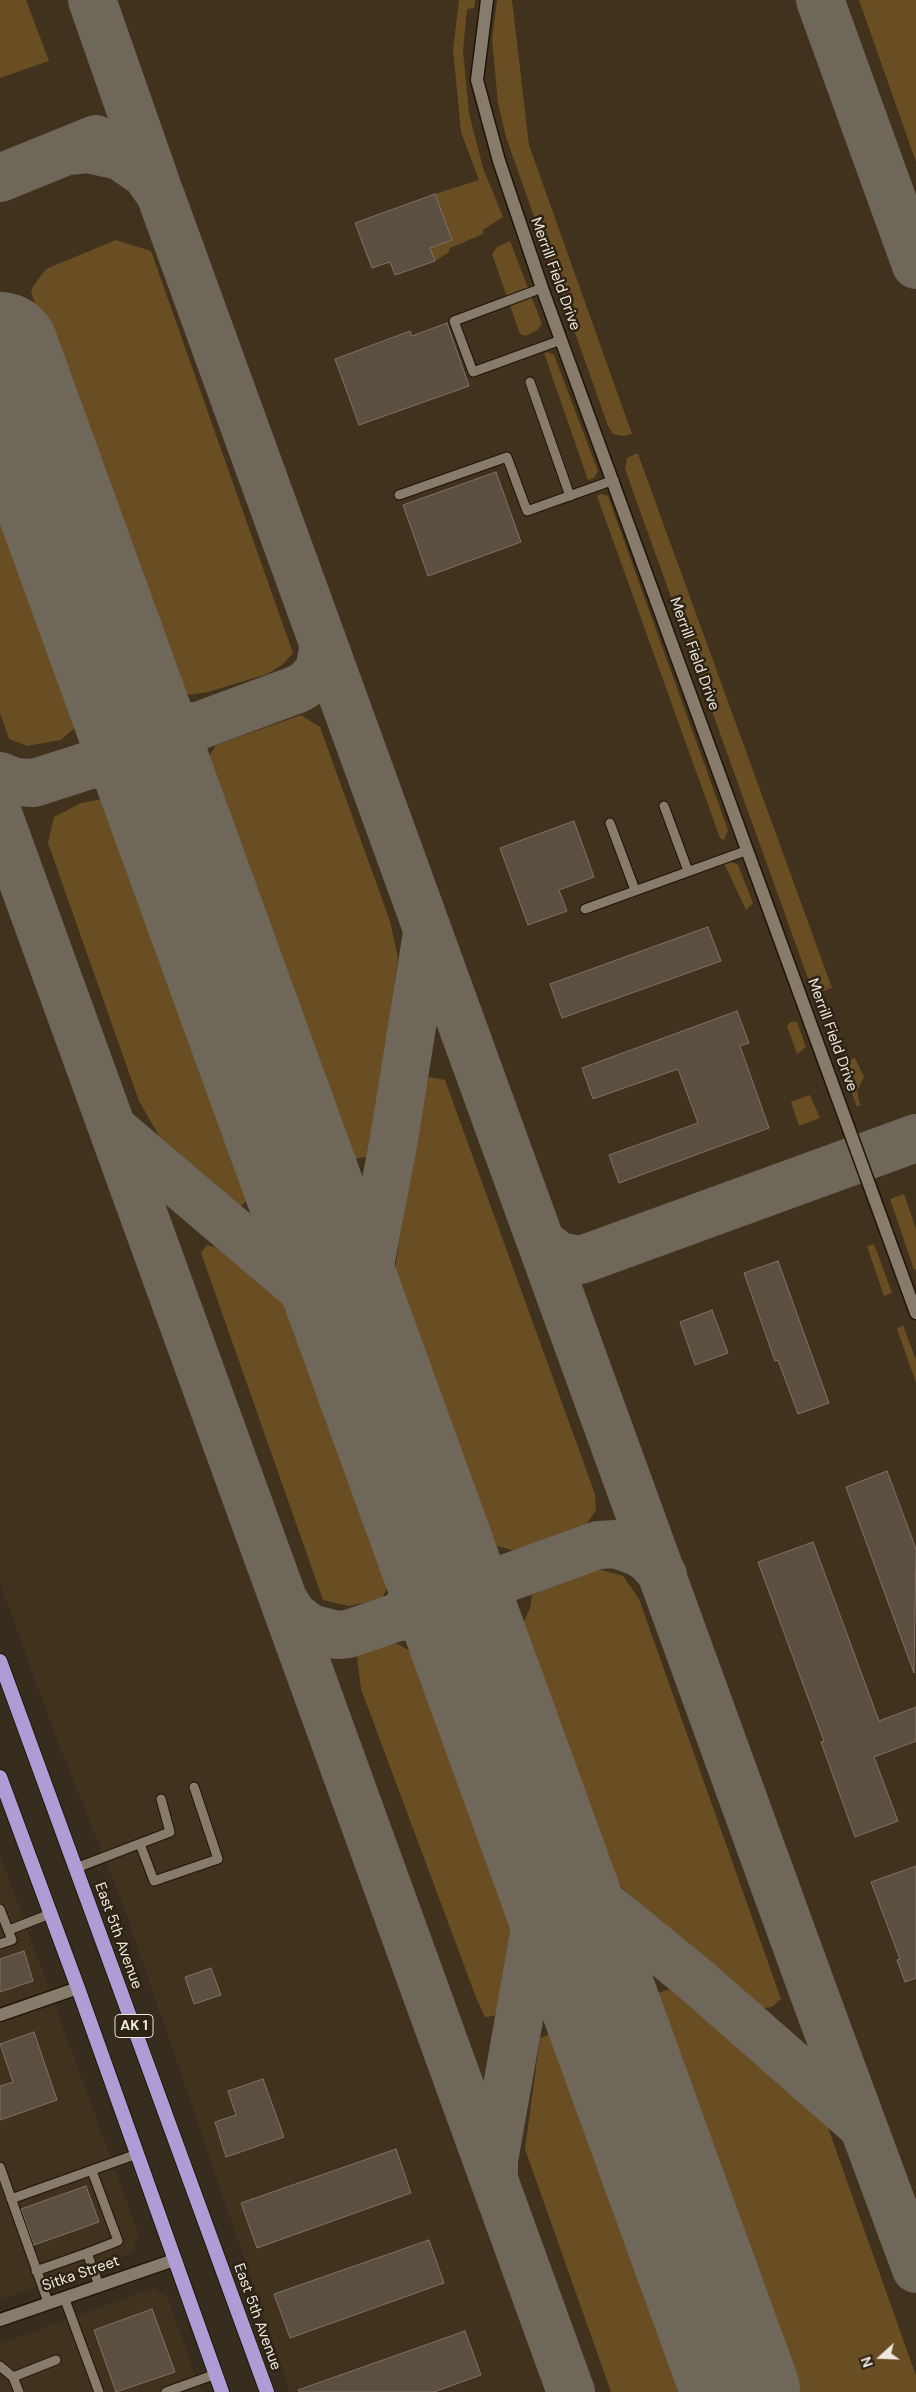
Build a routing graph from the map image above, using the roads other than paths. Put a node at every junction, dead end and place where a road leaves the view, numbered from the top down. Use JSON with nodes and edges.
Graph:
{"nodes":[{"id":1,"x":487,"y":0,"type":"edge"},
{"id":2,"x":542,"y":288,"type":"junction"},
{"id":3,"x":561,"y":340,"type":"junction"},
{"id":4,"x":530,"y":382,"type":"dead end"},
{"id":5,"x":614,"y":480,"type":"junction"},
{"id":6,"x":400,"y":495,"type":"dead end"},
{"id":7,"x":570,"y":496,"type":"junction"},
{"id":8,"x":664,"y":806,"type":"dead end"},
{"id":9,"x":610,"y":823,"type":"dead end"},
{"id":10,"x":748,"y":850,"type":"junction"},
{"id":11,"x":688,"y":872,"type":"junction"},
{"id":12,"x":635,"y":890,"type":"junction"},
{"id":13,"x":585,"y":908,"type":"dead end"},
{"id":14,"x":916,"y":1313,"type":"edge"},
{"id":15,"x":0,"y":1661,"type":"edge"},
{"id":16,"x":0,"y":1777,"type":"edge"},
{"id":17,"x":194,"y":1787,"type":"dead end"},
{"id":18,"x":161,"y":1799,"type":"dead end"},
{"id":19,"x":140,"y":1844,"type":"junction"},
{"id":20,"x":76,"y":1868,"type":"junction"},
{"id":21,"x":0,"y":1909,"type":"edge"},
{"id":22,"x":50,"y":1914,"type":"junction"},
{"id":23,"x":9,"y":1930,"type":"junction"},
{"id":24,"x":0,"y":1944,"type":"edge"},
{"id":25,"x":78,"y":1988,"type":"junction"},
{"id":26,"x":0,"y":2015,"type":"edge"},
{"id":27,"x":137,"y":2154,"type":"junction"},
{"id":28,"x":0,"y":2167,"type":"edge"},
{"id":29,"x":92,"y":2172,"type":"junction"},
{"id":30,"x":11,"y":2199,"type":"junction"},
{"id":31,"x":87,"y":2253,"type":"junction"},
{"id":32,"x":174,"y":2260,"type":"junction"},
{"id":33,"x":36,"y":2271,"type":"junction"},
{"id":34,"x":99,"y":2285,"type":"junction"},
{"id":35,"x":64,"y":2296,"type":"junction"},
{"id":36,"x":48,"y":2302,"type":"junction"},
{"id":37,"x":0,"y":2320,"type":"edge"},
{"id":38,"x":56,"y":2360,"type":"dead end"},
{"id":39,"x":0,"y":2366,"type":"edge"},
{"id":40,"x":216,"y":2374,"type":"junction"},
{"id":41,"x":13,"y":2376,"type":"junction"},
{"id":42,"x":19,"y":2392,"type":"edge"},
{"id":43,"x":99,"y":2392,"type":"edge"},
{"id":44,"x":166,"y":2392,"type":"edge"},
{"id":45,"x":222,"y":2392,"type":"edge"},
{"id":46,"x":267,"y":2392,"type":"edge"}],
"edges":[{"from":1,"to":2,"type":"street","name":"Merrill Field Drive"},
{"from":2,"to":3,"type":"street","name":"Merrill Field Drive"},
{"from":2,"to":3,"type":"lane"},
{"from":3,"to":5,"type":"street","name":"Merrill Field Drive"},
{"from":4,"to":7,"type":"lane"},
{"from":5,"to":7,"type":"lane"},
{"from":5,"to":10,"type":"street","name":"Merrill Field Drive"},
{"from":6,"to":7,"type":"lane"},
{"from":8,"to":11,"type":"lane"},
{"from":9,"to":12,"type":"lane"},
{"from":10,"to":11,"type":"lane"},
{"from":10,"to":14,"type":"street","name":"Merrill Field Drive"},
{"from":11,"to":12,"type":"lane"},
{"from":12,"to":13,"type":"lane"},
{"from":15,"to":20,"type":"highway","name":"East 5th Avenue","number":"AK 1"},
{"from":16,"to":22,"type":"highway","number":"AK 1"},
{"from":17,"to":19,"type":"lane"},
{"from":18,"to":19,"type":"lane"},
{"from":19,"to":20,"type":"lane"},
{"from":20,"to":46,"type":"highway","name":"East 5th Avenue","number":"AK 1"},
{"from":21,"to":23,"type":"lane"},
{"from":22,"to":23,"type":"lane"},
{"from":22,"to":25,"type":"highway","number":"AK 1"},
{"from":23,"to":24,"type":"lane"},
{"from":25,"to":26,"type":"street"},
{"from":25,"to":27,"type":"highway","number":"AK 1"},
{"from":27,"to":29,"type":"lane"},
{"from":27,"to":32,"type":"highway","number":"AK 1"},
{"from":28,"to":30,"type":"lane"},
{"from":29,"to":30,"type":"lane"},
{"from":29,"to":31,"type":"lane"},
{"from":30,"to":33,"type":"lane"},
{"from":31,"to":33,"type":"lane"},
{"from":31,"to":34,"type":"lane"},
{"from":32,"to":34,"type":"street","name":"Sitka Street"},
{"from":32,"to":40,"type":"highway","number":"AK 1"},
{"from":33,"to":36,"type":"lane"},
{"from":34,"to":35,"type":"street","name":"Sitka Street"},
{"from":35,"to":36,"type":"street","name":"Sitka Street"},
{"from":35,"to":43,"type":"lane"},
{"from":36,"to":37,"type":"street","name":"Sitka Street"},
{"from":38,"to":41,"type":"lane"},
{"from":39,"to":41,"type":"lane"},
{"from":40,"to":44,"type":"lane"},
{"from":40,"to":45,"type":"highway","number":"AK 1"},
{"from":41,"to":42,"type":"lane"}]}
